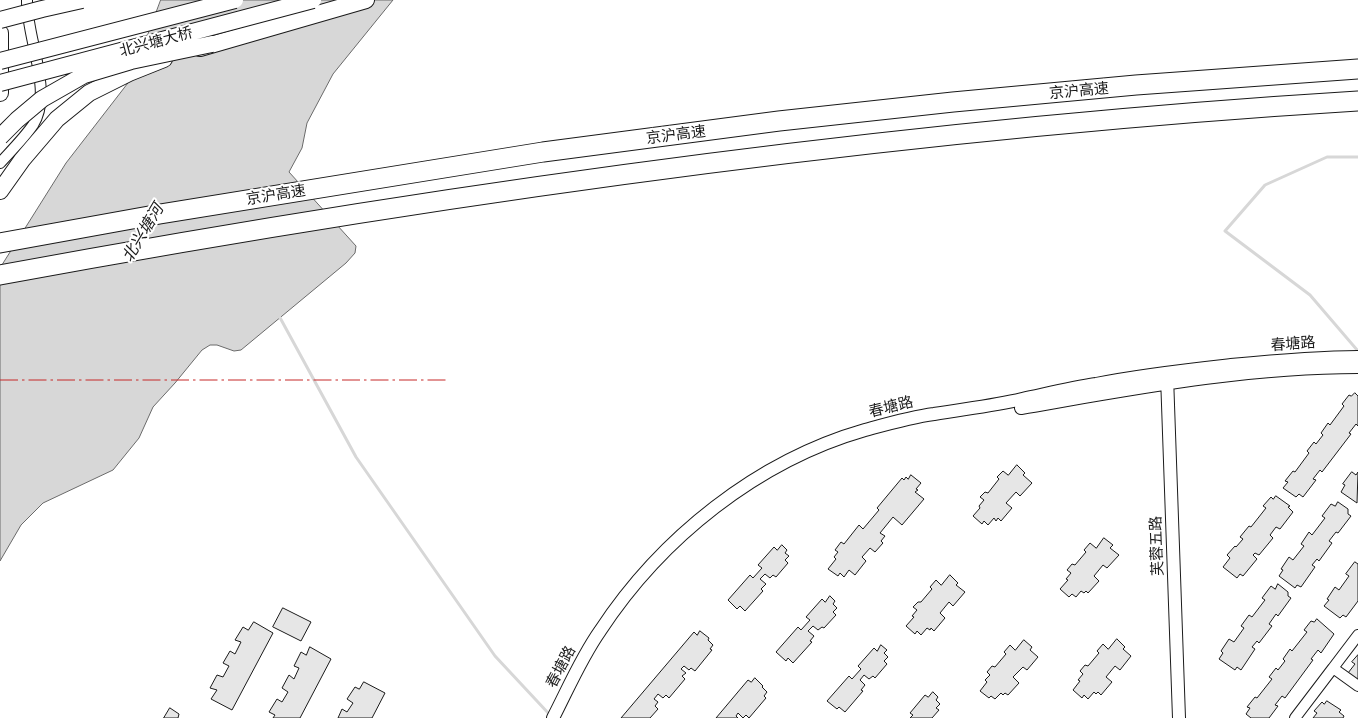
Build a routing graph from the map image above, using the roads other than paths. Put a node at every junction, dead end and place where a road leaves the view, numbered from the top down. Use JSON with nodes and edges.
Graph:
{"nodes":[{"id":1,"x":27,"y":0,"type":"edge"},
{"id":2,"x":82,"y":0,"type":"edge"},
{"id":3,"x":235,"y":0,"type":"edge"},
{"id":4,"x":313,"y":0,"type":"edge"},
{"id":5,"x":366,"y":0,"type":"edge"},
{"id":6,"x":0,"y":20,"type":"edge"},
{"id":7,"x":0,"y":33,"type":"edge"},
{"id":8,"x":212,"y":44,"type":"junction"},
{"id":9,"x":0,"y":61,"type":"edge"},
{"id":10,"x":1358,"y":69,"type":"edge"},
{"id":11,"x":0,"y":83,"type":"edge"},
{"id":12,"x":0,"y":93,"type":"edge"},
{"id":13,"x":1358,"y":101,"type":"edge"},
{"id":14,"x":0,"y":137,"type":"edge"},
{"id":15,"x":0,"y":163,"type":"edge"},
{"id":16,"x":0,"y":191,"type":"edge"},
{"id":17,"x":0,"y":243,"type":"edge"},
{"id":18,"x":0,"y":275,"type":"edge"},
{"id":19,"x":1358,"y":357,"type":"edge"},
{"id":20,"x":1354,"y":367,"type":"edge"},
{"id":21,"x":1167,"y":378,"type":"junction"},
{"id":22,"x":1358,"y":635,"type":"edge"},
{"id":23,"x":1333,"y":668,"type":"junction"},
{"id":24,"x":1358,"y":686,"type":"edge"},
{"id":25,"x":562,"y":710,"type":"edge"},
{"id":26,"x":553,"y":718,"type":"edge"},
{"id":27,"x":1179,"y":718,"type":"edge"},
{"id":28,"x":1295,"y":718,"type":"edge"}],
"edges":[{"from":1,"to":15,"type":"street"},
{"from":2,"to":6,"type":"main road","bridge":true},
{"from":3,"to":9,"type":"main road","name":"北兴塘大桥","bridge":true},
{"from":4,"to":11,"type":"main road","name":"北兴塘大桥","bridge":true},
{"from":5,"to":8,"type":"main road"},
{"from":7,"to":12,"type":"main road"},
{"from":8,"to":14,"type":"main road","bridge":true},
{"from":8,"to":16,"type":"main road","bridge":true},
{"from":10,"to":17,"type":"highway","name":"京沪高速"},
{"from":13,"to":18,"type":"highway"},
{"from":19,"to":21,"type":"street","name":"春塘路"},
{"from":20,"to":21,"type":"street","name":"春塘路"},
{"from":21,"to":25,"type":"street","name":"春塘路"},
{"from":21,"to":27,"type":"street","name":"芙蓉五路"},
{"from":22,"to":23,"type":"street"},
{"from":23,"to":24,"type":"street"},
{"from":23,"to":28,"type":"street"},
{"from":25,"to":26,"type":"street","name":"春塘路"}]}
